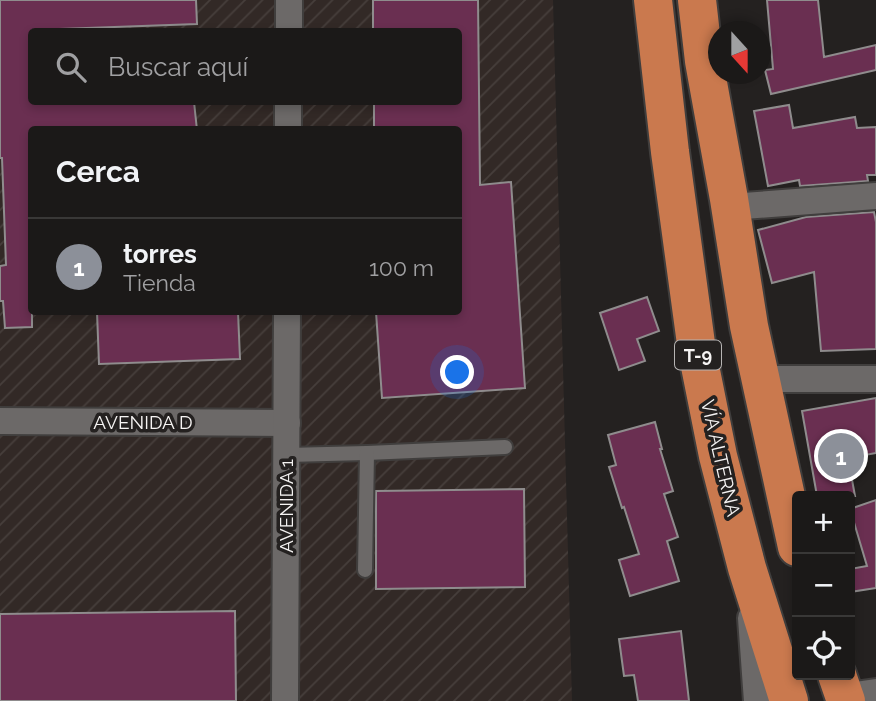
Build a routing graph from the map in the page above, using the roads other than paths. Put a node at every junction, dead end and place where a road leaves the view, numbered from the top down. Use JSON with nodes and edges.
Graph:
{"nodes":[{"id":1,"x":289,"y":0,"type":"edge"},
{"id":2,"x":653,"y":0,"type":"edge"},
{"id":3,"x":697,"y":0,"type":"edge"},
{"id":4,"x":289,"y":28,"type":"edge"},
{"id":5,"x":288,"y":105,"type":"edge"},
{"id":6,"x":288,"y":126,"type":"edge"},
{"id":7,"x":876,"y":196,"type":"edge"},
{"id":8,"x":730,"y":207,"type":"junction"},
{"id":9,"x":287,"y":315,"type":"edge"},
{"id":10,"x":760,"y":379,"type":"junction"},
{"id":11,"x":876,"y":379,"type":"edge"},
{"id":12,"x":0,"y":421,"type":"edge"},
{"id":13,"x":287,"y":423,"type":"junction"},
{"id":14,"x":505,"y":447,"type":"dead end"},
{"id":15,"x":367,"y":453,"type":"junction"},
{"id":16,"x":286,"y":455,"type":"junction"},
{"id":17,"x":792,"y":524,"type":"edge"},
{"id":18,"x":747,"y":568,"type":"junction"},
{"id":19,"x":365,"y":570,"type":"dead end"},
{"id":20,"x":285,"y":701,"type":"edge"},
{"id":21,"x":757,"y":701,"type":"edge"},
{"id":22,"x":789,"y":701,"type":"edge"}],
"edges":[{"from":1,"to":4,"type":"street"},
{"from":2,"to":18,"type":"highway","name":"VÍA ALTERNA","number":"T-9"},
{"from":3,"to":8,"type":"highway"},
{"from":5,"to":6,"type":"street"},
{"from":7,"to":8,"type":"street"},
{"from":8,"to":10,"type":"highway"},
{"from":9,"to":13,"type":"street","name":"AVENIDA 1"},
{"from":10,"to":11,"type":"street"},
{"from":10,"to":17,"type":"highway"},
{"from":12,"to":13,"type":"street","name":"AVENIDA D"},
{"from":13,"to":16,"type":"street","name":"AVENIDA 1"},
{"from":14,"to":15,"type":"lane"},
{"from":15,"to":16,"type":"lane"},
{"from":15,"to":19,"type":"lane"},
{"from":16,"to":20,"type":"street","name":"AVENIDA 1"},
{"from":18,"to":21,"type":"street"},
{"from":18,"to":22,"type":"highway","name":"VÍA ALTERNA","number":"T-9"}]}
